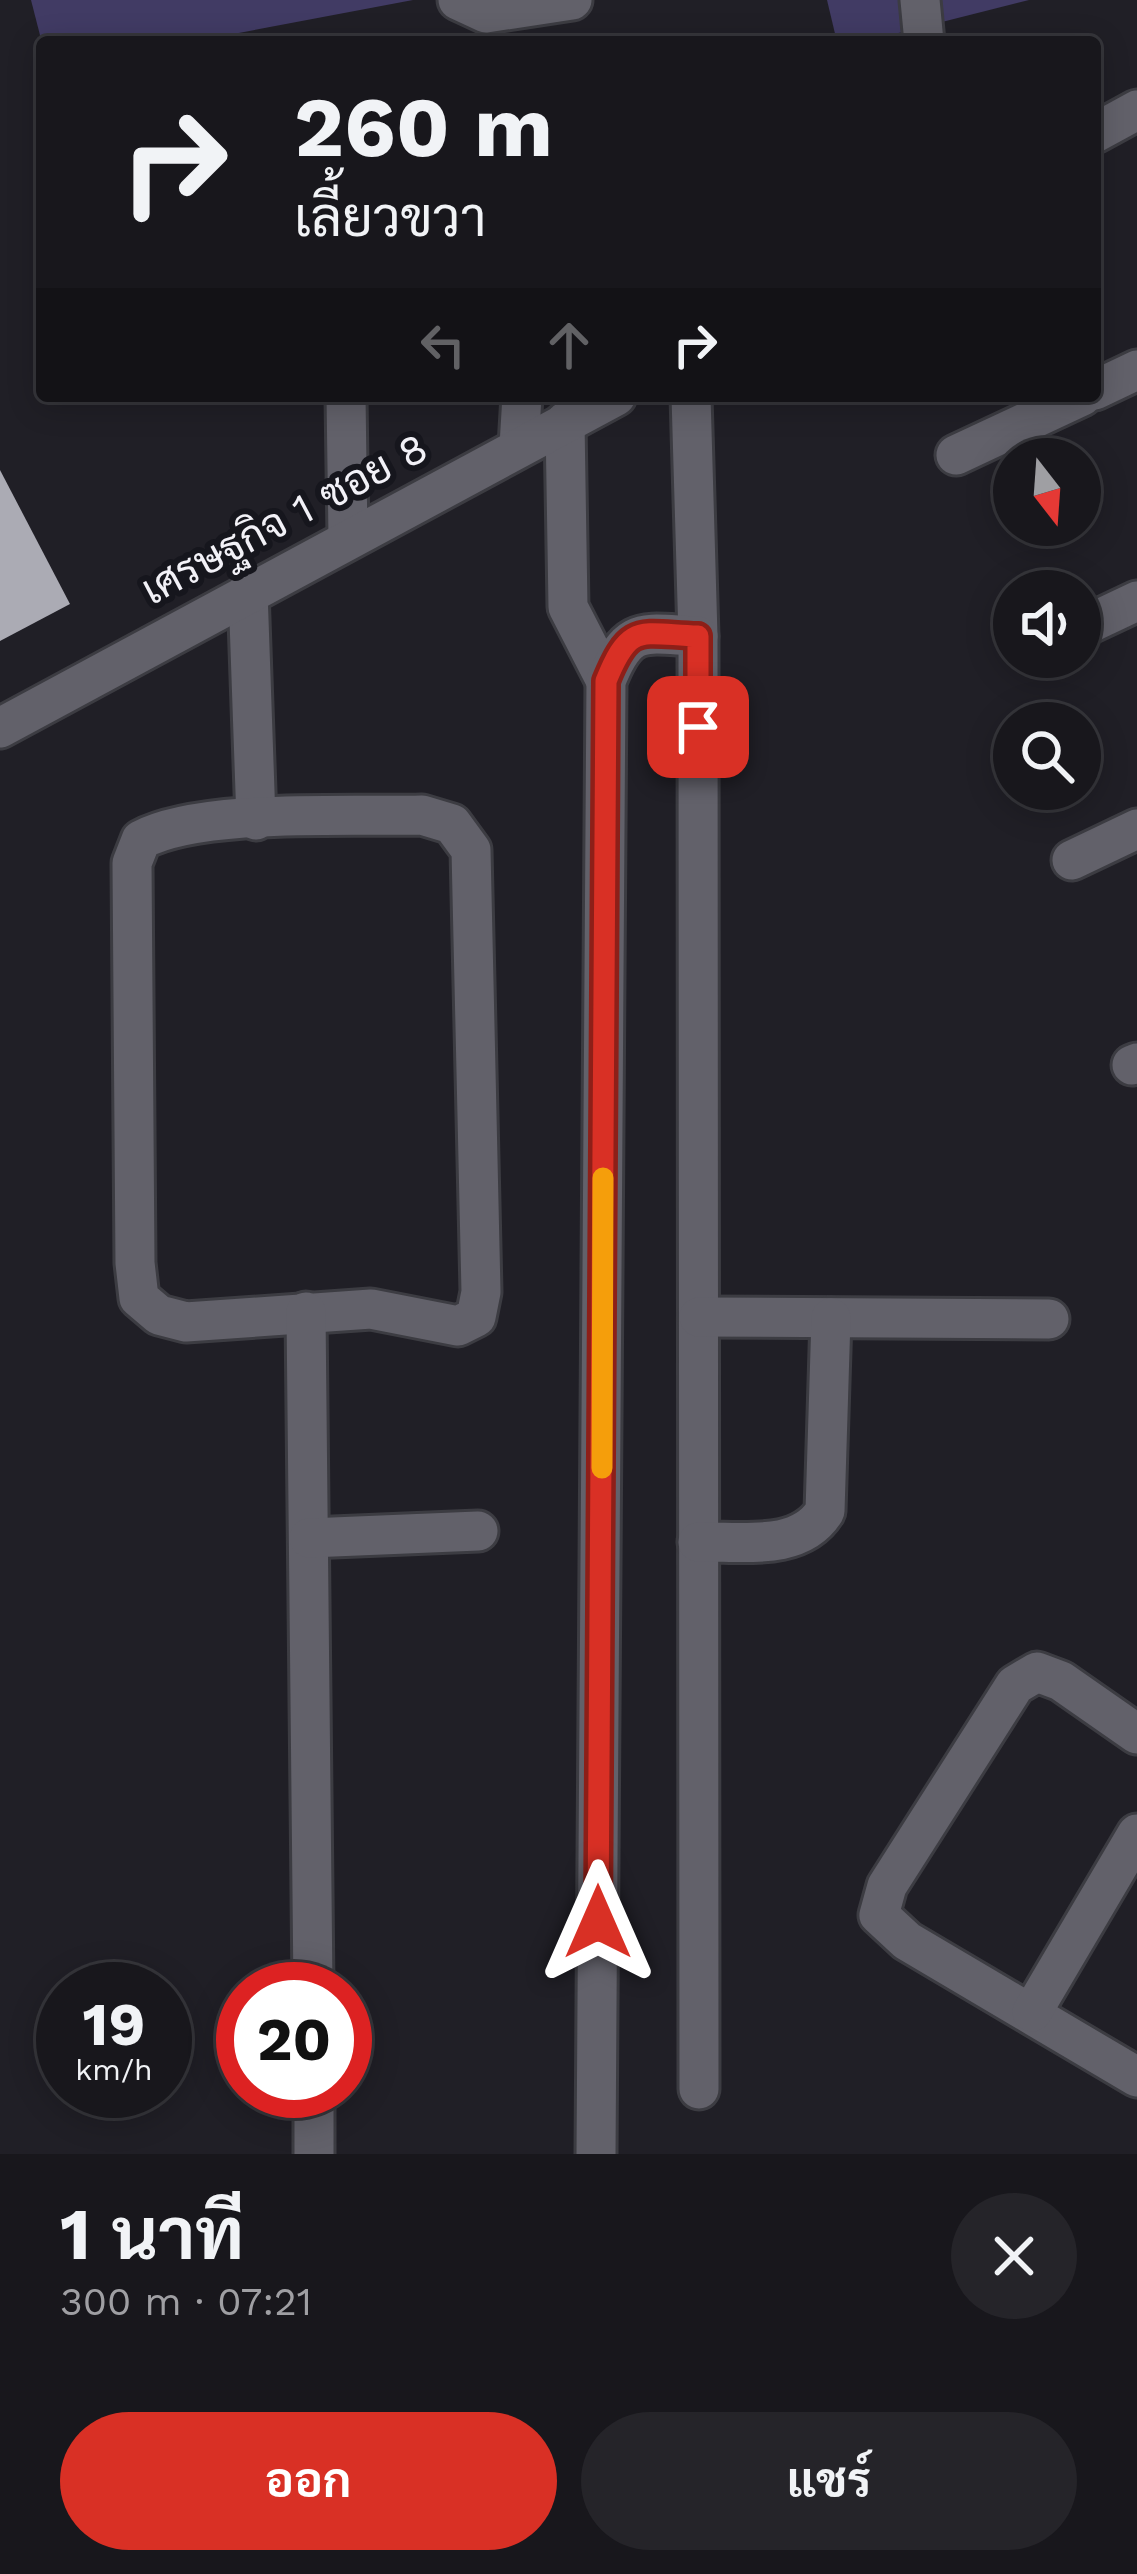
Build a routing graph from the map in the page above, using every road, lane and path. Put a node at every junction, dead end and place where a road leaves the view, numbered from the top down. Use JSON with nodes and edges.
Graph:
{"nodes":[{"id":1,"x":458,"y":0,"type":"edge"},
{"id":2,"x":572,"y":0,"type":"edge"},
{"id":3,"x":920,"y":0,"type":"edge"},
{"id":4,"x":923,"y":36,"type":"edge"},
{"id":5,"x":1137,"y":110,"type":"edge"},
{"id":6,"x":1101,"y":130,"type":"edge"},
{"id":7,"x":1137,"y":370,"type":"edge"},
{"id":8,"x":1101,"y":387,"type":"edge"},
{"id":9,"x":346,"y":402,"type":"edge"},
{"id":10,"x":522,"y":402,"type":"edge"},
{"id":11,"x":604,"y":402,"type":"edge"},
{"id":12,"x":691,"y":402,"type":"edge"},
{"id":13,"x":1069,"y":402,"type":"edge"},
{"id":14,"x":565,"y":422,"type":"junction"},
{"id":15,"x":519,"y":446,"type":"junction"},
{"id":16,"x":956,"y":455,"type":"dead end"},
{"id":17,"x":348,"y":537,"type":"junction"},
{"id":18,"x":248,"y":591,"type":"junction"},
{"id":19,"x":1137,"y":601,"type":"edge"},
{"id":20,"x":1101,"y":618,"type":"edge"},
{"id":21,"x":698,"y":636,"type":"junction"},
{"id":22,"x":606,"y":681,"type":"junction"},
{"id":23,"x":0,"y":728,"type":"edge"},
{"id":24,"x":256,"y":820,"type":"junction"},
{"id":25,"x":1137,"y":830,"type":"edge"},
{"id":26,"x":1072,"y":860,"type":"dead end"},
{"id":27,"x":306,"y":1312,"type":"junction"},
{"id":28,"x":699,"y":1317,"type":"junction"},
{"id":29,"x":831,"y":1318,"type":"junction"},
{"id":30,"x":1049,"y":1319,"type":"dead end"},
{"id":31,"x":478,"y":1531,"type":"dead end"},
{"id":32,"x":309,"y":1538,"type":"junction"},
{"id":33,"x":698,"y":1542,"type":"junction"},
{"id":34,"x":1137,"y":1734,"type":"edge"},
{"id":35,"x":1137,"y":1834,"type":"edge"},
{"id":36,"x":313,"y":1962,"type":"edge"},
{"id":37,"x":1032,"y":2012,"type":"junction"},
{"id":38,"x":1137,"y":2077,"type":"edge"},
{"id":39,"x":699,"y":2089,"type":"dead end"},
{"id":40,"x":314,"y":2118,"type":"edge"},
{"id":41,"x":314,"y":2154,"type":"edge"},
{"id":42,"x":596,"y":2154,"type":"edge"}],
"edges":[{"from":1,"to":2,"type":"street"},
{"from":3,"to":4,"type":"street"},
{"from":5,"to":6,"type":"street"},
{"from":7,"to":8,"type":"street"},
{"from":9,"to":17,"type":"street"},
{"from":10,"to":15,"type":"street"},
{"from":11,"to":14,"type":"street","name":"เศรษฐกิจ 1 ซอย 8"},
{"from":12,"to":21,"type":"street"},
{"from":13,"to":16,"type":"street"},
{"from":14,"to":15,"type":"street","name":"เศรษฐกิจ 1 ซอย 8"},
{"from":14,"to":22,"type":"street"},
{"from":15,"to":17,"type":"street","name":"เศรษฐกิจ 1 ซอย 8"},
{"from":17,"to":18,"type":"street","name":"เศรษฐกิจ 1 ซอย 8"},
{"from":18,"to":23,"type":"street","name":"เศรษฐกิจ 1 ซอย 8"},
{"from":18,"to":24,"type":"street"},
{"from":19,"to":20,"type":"street"},
{"from":21,"to":22,"type":"street"},
{"from":21,"to":28,"type":"street"},
{"from":22,"to":42,"type":"street"},
{"from":24,"to":27,"type":"street"},
{"from":24,"to":27,"type":"street"},
{"from":25,"to":26,"type":"street"},
{"from":27,"to":32,"type":"street"},
{"from":28,"to":29,"type":"street"},
{"from":28,"to":33,"type":"street"},
{"from":29,"to":30,"type":"street"},
{"from":29,"to":33,"type":"street"},
{"from":31,"to":32,"type":"street"},
{"from":32,"to":36,"type":"street"},
{"from":33,"to":39,"type":"street"},
{"from":34,"to":37,"type":"street"},
{"from":35,"to":37,"type":"street"},
{"from":37,"to":38,"type":"street"},
{"from":40,"to":41,"type":"street"}]}
